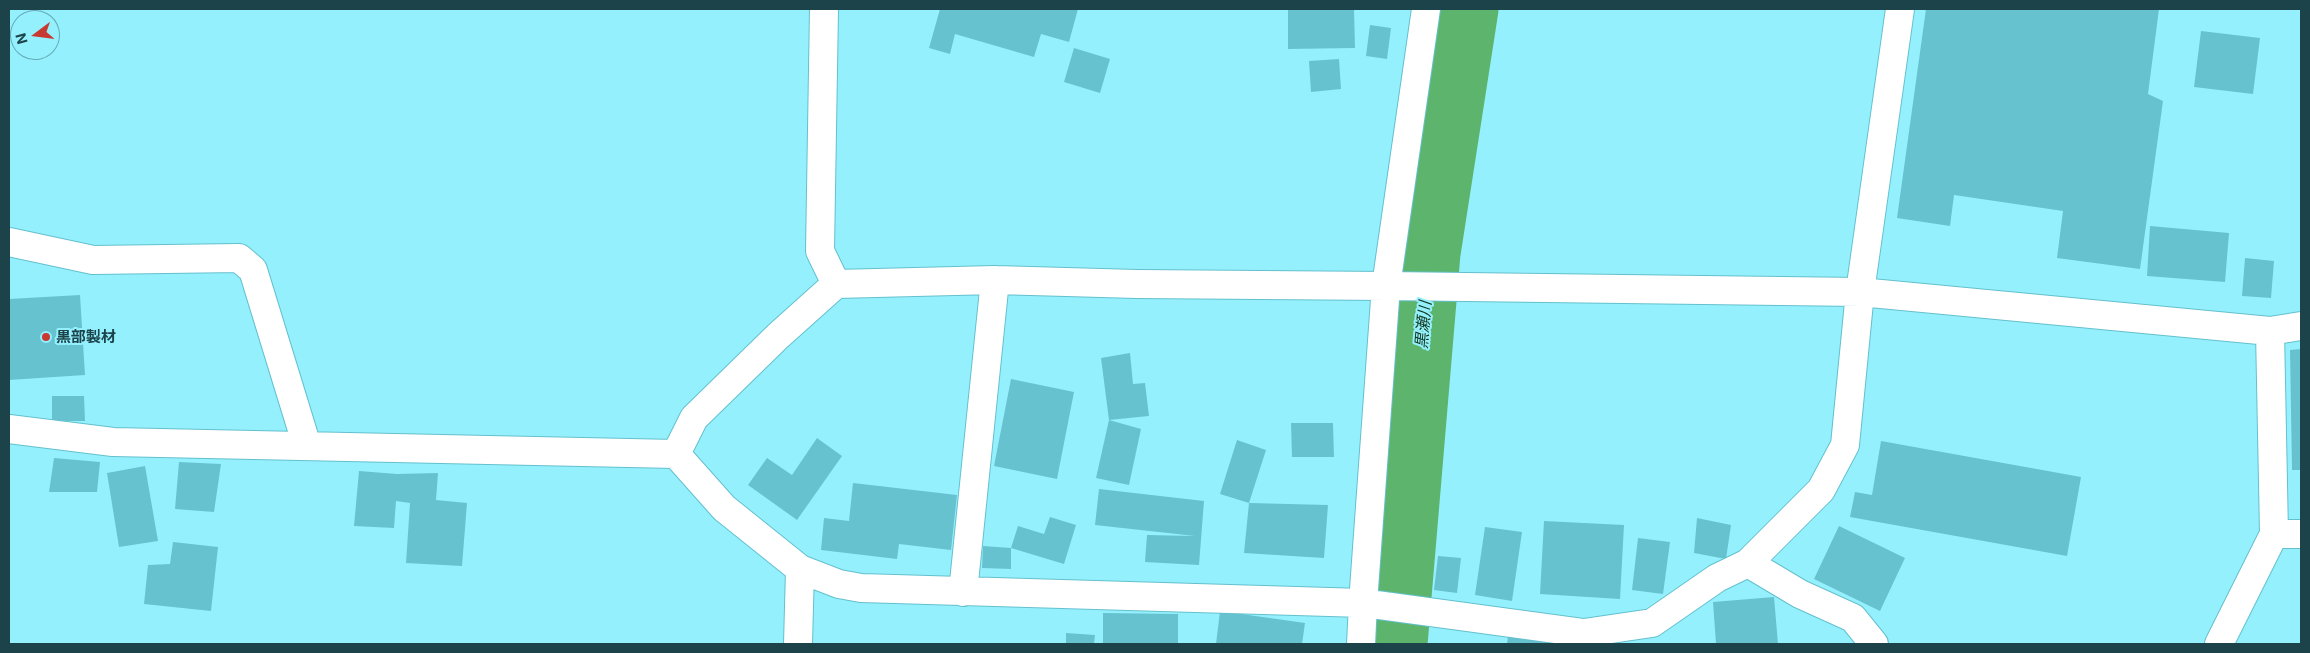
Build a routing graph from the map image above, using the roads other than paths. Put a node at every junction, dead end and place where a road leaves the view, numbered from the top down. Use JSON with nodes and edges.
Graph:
{"nodes":[{"id":1,"x":824,"y":9,"type":"edge"},
{"id":2,"x":1426,"y":9,"type":"edge"},
{"id":3,"x":1900,"y":9,"type":"edge"},
{"id":4,"x":9,"y":242,"type":"edge"},
{"id":5,"x":995,"y":280,"type":"junction"},
{"id":6,"x":836,"y":284,"type":"junction"},
{"id":7,"x":1386,"y":286,"type":"junction"},
{"id":8,"x":1860,"y":292,"type":"junction"},
{"id":9,"x":2301,"y":326,"type":"edge"},
{"id":10,"x":2270,"y":331,"type":"junction"},
{"id":11,"x":9,"y":429,"type":"edge"},
{"id":12,"x":307,"y":446,"type":"junction"},
{"id":13,"x":676,"y":454,"type":"junction"},
{"id":14,"x":2274,"y":534,"type":"junction"},
{"id":15,"x":2301,"y":534,"type":"edge"},
{"id":16,"x":1748,"y":564,"type":"junction"},
{"id":17,"x":800,"y":569,"type":"junction"},
{"id":18,"x":963,"y":592,"type":"junction"},
{"id":19,"x":1363,"y":603,"type":"junction"},
{"id":20,"x":798,"y":644,"type":"edge"},
{"id":21,"x":1361,"y":644,"type":"edge"},
{"id":22,"x":1874,"y":644,"type":"edge"},
{"id":23,"x":2219,"y":644,"type":"edge"}],
"edges":[{"from":1,"to":6,"type":"street"},
{"from":2,"to":7,"type":"street"},
{"from":3,"to":8,"type":"street"},
{"from":4,"to":12,"type":"street"},
{"from":5,"to":6,"type":"street"},
{"from":5,"to":7,"type":"street"},
{"from":5,"to":18,"type":"street"},
{"from":6,"to":13,"type":"street"},
{"from":7,"to":8,"type":"street"},
{"from":7,"to":19,"type":"street"},
{"from":8,"to":10,"type":"street"},
{"from":8,"to":16,"type":"street"},
{"from":9,"to":10,"type":"street"},
{"from":10,"to":14,"type":"street"},
{"from":11,"to":12,"type":"street"},
{"from":12,"to":13,"type":"street"},
{"from":13,"to":17,"type":"street"},
{"from":14,"to":15,"type":"street"},
{"from":14,"to":23,"type":"street"},
{"from":16,"to":19,"type":"street"},
{"from":16,"to":22,"type":"street"},
{"from":17,"to":18,"type":"street"},
{"from":17,"to":20,"type":"street"},
{"from":18,"to":19,"type":"street"},
{"from":19,"to":21,"type":"street"}]}
